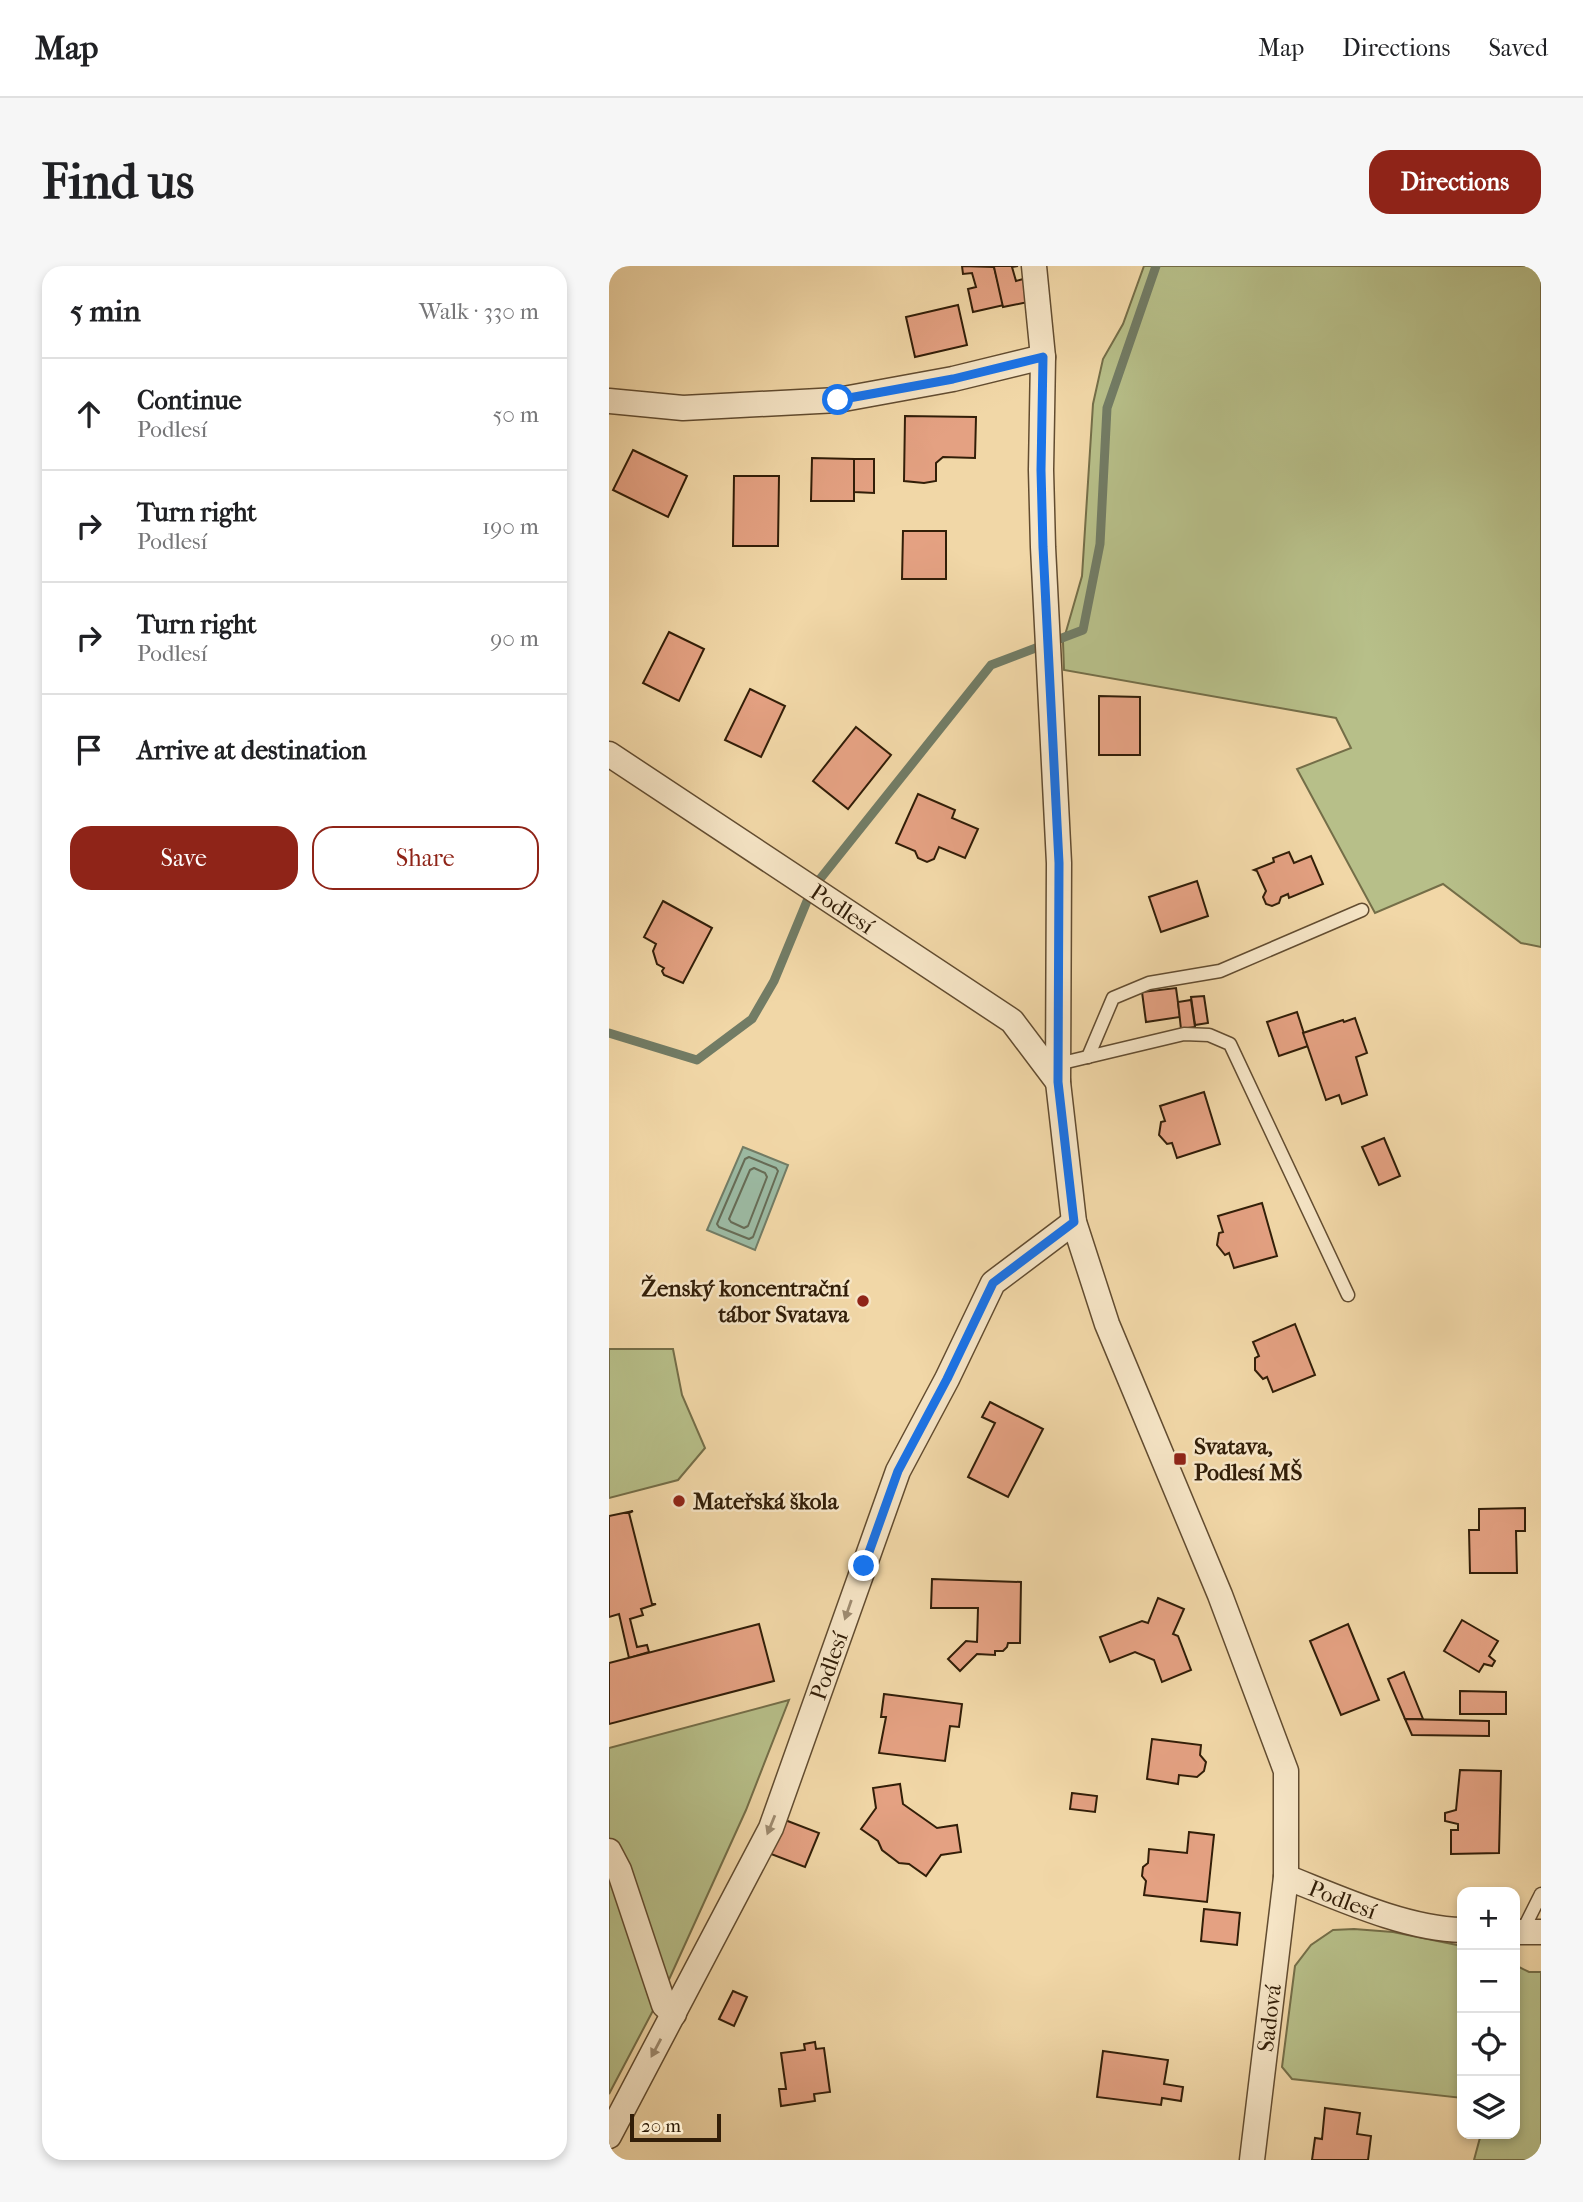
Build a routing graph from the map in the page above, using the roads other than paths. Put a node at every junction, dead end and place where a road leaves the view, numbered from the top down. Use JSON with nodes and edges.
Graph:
{"nodes":[{"id":1,"x":1034,"y":266,"type":"edge"},
{"id":2,"x":1043,"y":357,"type":"junction"},
{"id":3,"x":609,"y":401,"type":"edge"},
{"id":4,"x":609,"y":754,"type":"edge"},
{"id":5,"x":1362,"y":910,"type":"dead end"},
{"id":6,"x":1088,"y":1057,"type":"junction"},
{"id":7,"x":1058,"y":1073,"type":"junction"},
{"id":8,"x":1074,"y":1222,"type":"junction"},
{"id":9,"x":1348,"y":1295,"type":"dead end"},
{"id":10,"x":609,"y":1851,"type":"edge"},
{"id":11,"x":1286,"y":1877,"type":"junction"},
{"id":12,"x":1541,"y":1894,"type":"edge"},
{"id":13,"x":1457,"y":1930,"type":"edge"},
{"id":14,"x":1526,"y":1932,"type":"edge"},
{"id":15,"x":674,"y":2014,"type":"junction"},
{"id":16,"x":609,"y":2136,"type":"edge"},
{"id":17,"x":1252,"y":2160,"type":"edge"}],
"edges":[{"from":1,"to":2,"type":"street","name":"Podlesí"},
{"from":2,"to":3,"type":"street"},
{"from":2,"to":7,"type":"street","name":"Podlesí"},
{"from":4,"to":7,"type":"street","name":"Podlesí"},
{"from":5,"to":6,"type":"lane"},
{"from":6,"to":7,"type":"lane"},
{"from":6,"to":9,"type":"lane"},
{"from":7,"to":8,"type":"street","name":"Podlesí"},
{"from":8,"to":11,"type":"street","name":"Podlesí"},
{"from":8,"to":15,"type":"street","name":"Podlesí","one_way":true},
{"from":10,"to":15,"type":"street"},
{"from":11,"to":13,"type":"street","name":"Podlesí"},
{"from":11,"to":17,"type":"street","name":"Sadová"},
{"from":12,"to":14,"type":"lane"},
{"from":15,"to":16,"type":"street","name":"Podlesí","one_way":true}]}
